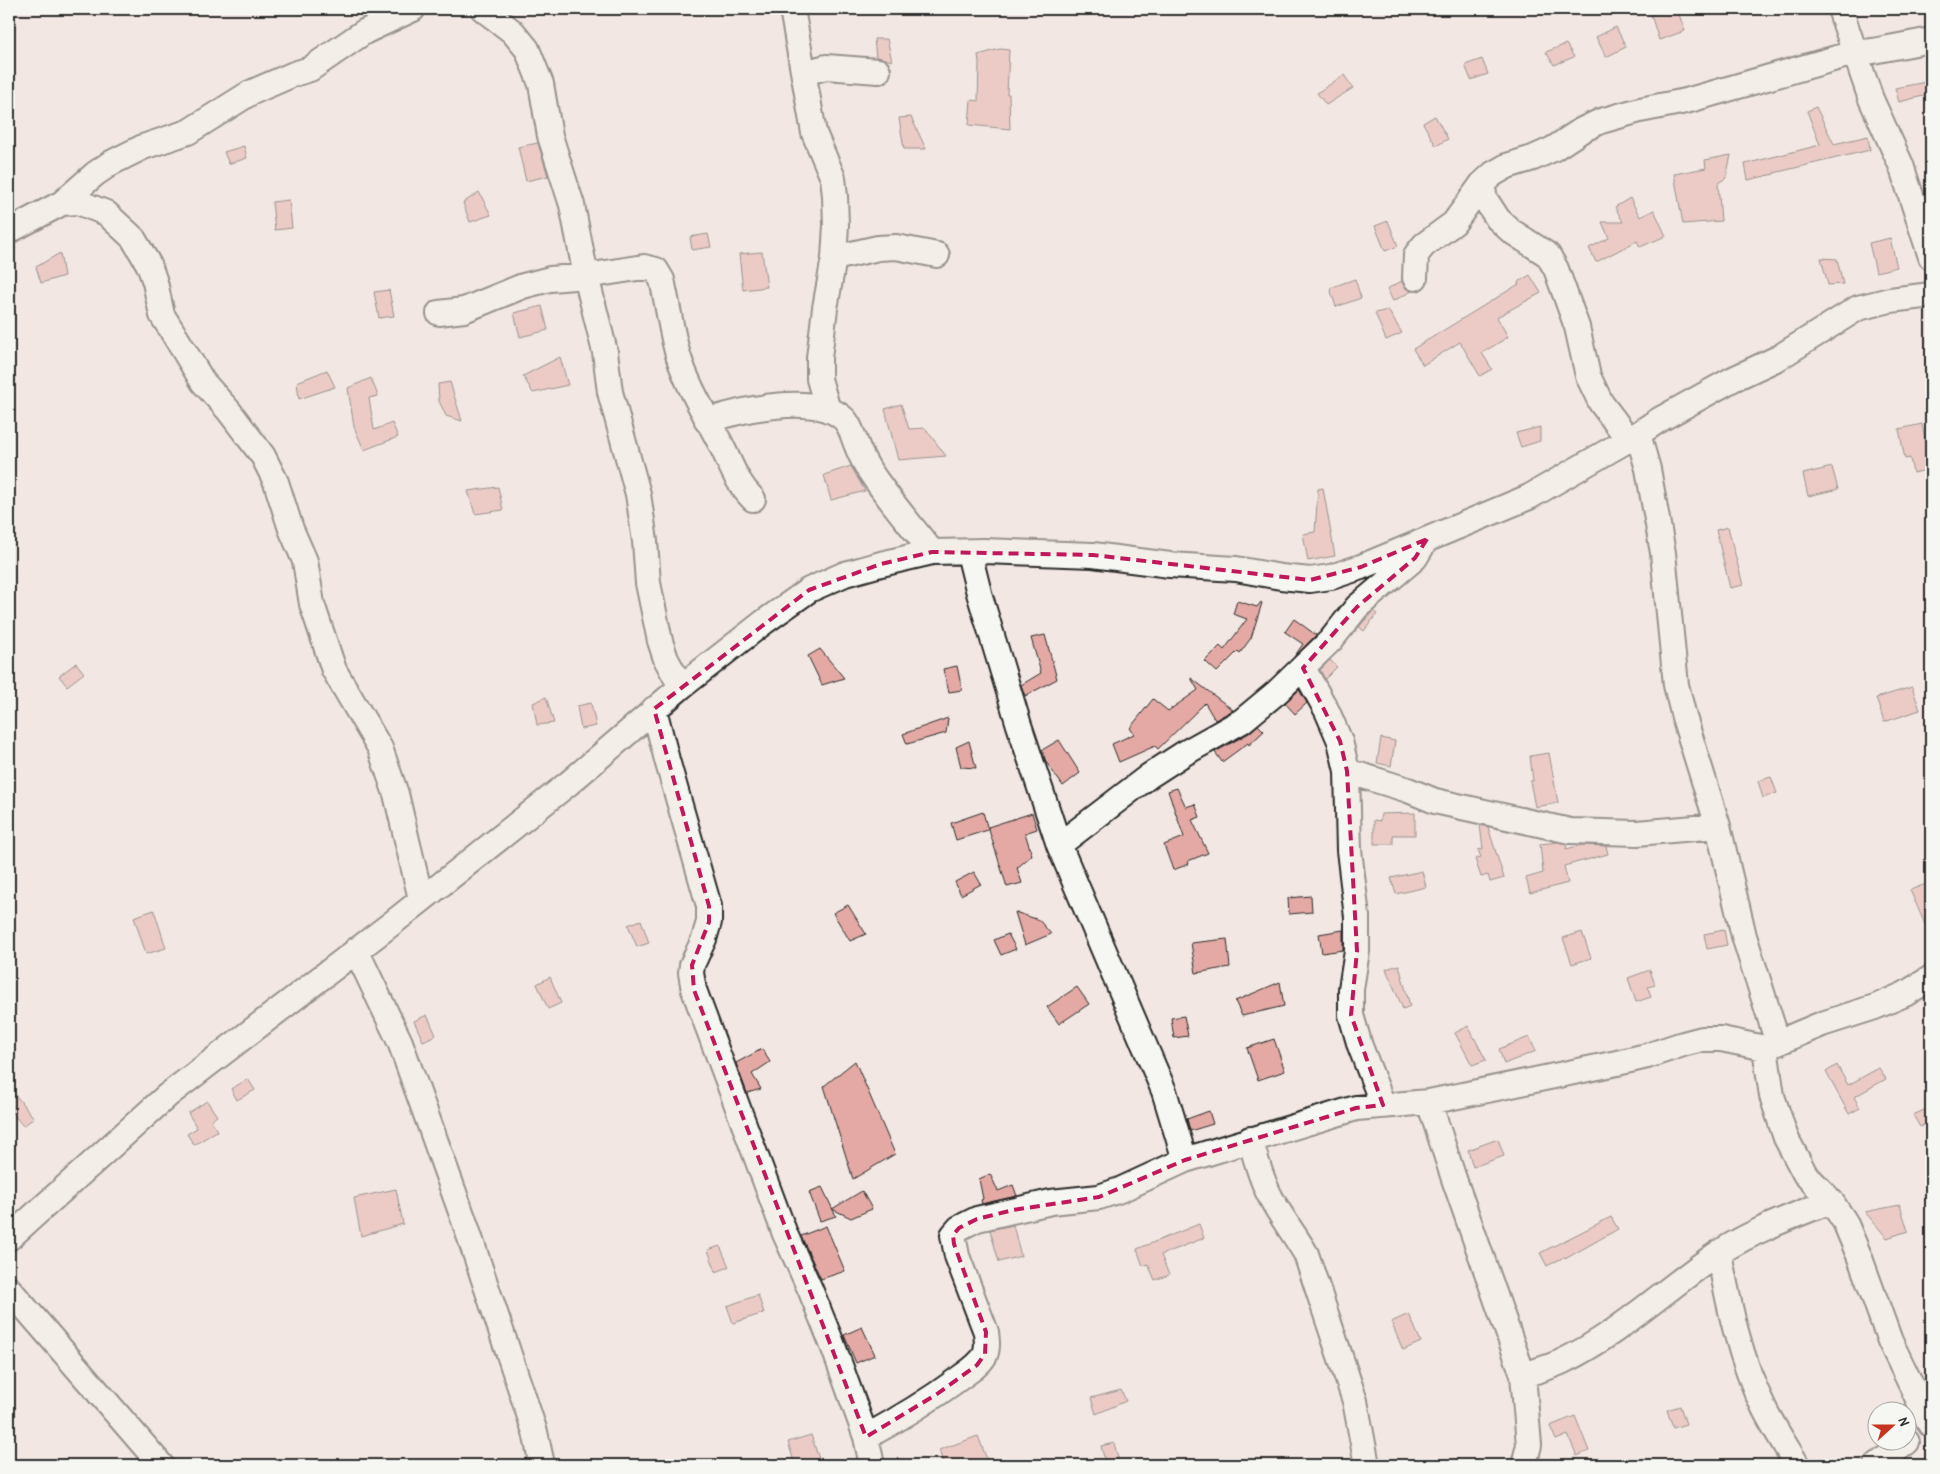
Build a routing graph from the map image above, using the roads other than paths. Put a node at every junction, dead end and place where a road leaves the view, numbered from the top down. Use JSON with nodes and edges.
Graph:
{"nodes":[{"id":1,"x":413,"y":9,"type":"edge"},
{"id":2,"x":484,"y":9,"type":"edge"},
{"id":3,"x":792,"y":9,"type":"edge"},
{"id":4,"x":1840,"y":9,"type":"edge"},
{"id":5,"x":1931,"y":40,"type":"edge"},
{"id":6,"x":1854,"y":52,"type":"junction"},
{"id":7,"x":878,"y":70,"type":"dead end"},
{"id":8,"x":804,"y":73,"type":"junction"},
{"id":9,"x":1482,"y":184,"type":"junction"},
{"id":10,"x":62,"y":203,"type":"junction"},
{"id":11,"x":9,"y":231,"type":"edge"},
{"id":12,"x":937,"y":255,"type":"dead end"},
{"id":13,"x":1931,"y":257,"type":"edge"},
{"id":14,"x":834,"y":258,"type":"junction"},
{"id":15,"x":586,"y":276,"type":"junction"},
{"id":16,"x":1415,"y":278,"type":"dead end"},
{"id":17,"x":1931,"y":295,"type":"edge"},
{"id":18,"x":439,"y":313,"type":"dead end"},
{"id":19,"x":828,"y":410,"type":"junction"},
{"id":20,"x":707,"y":421,"type":"junction"},
{"id":21,"x":1634,"y":437,"type":"junction"},
{"id":22,"x":753,"y":499,"type":"dead end"},
{"id":23,"x":1427,"y":539,"type":"junction"},
{"id":24,"x":932,"y":552,"type":"junction"},
{"id":25,"x":969,"y":553,"type":"junction"},
{"id":26,"x":1303,"y":668,"type":"junction"},
{"id":27,"x":681,"y":688,"type":"junction"},
{"id":28,"x":654,"y":709,"type":"junction"},
{"id":29,"x":1347,"y":771,"type":"junction"},
{"id":30,"x":1718,"y":826,"type":"junction"},
{"id":31,"x":1059,"y":845,"type":"junction"},
{"id":32,"x":421,"y":899,"type":"junction"},
{"id":33,"x":356,"y":950,"type":"junction"},
{"id":34,"x":1931,"y":978,"type":"edge"},
{"id":35,"x":1772,"y":1046,"type":"junction"},
{"id":36,"x":1429,"y":1102,"type":"junction"},
{"id":37,"x":1383,"y":1105,"type":"junction"},
{"id":38,"x":1250,"y":1139,"type":"junction"},
{"id":39,"x":1185,"y":1160,"type":"junction"},
{"id":40,"x":1831,"y":1201,"type":"junction"},
{"id":41,"x":9,"y":1238,"type":"edge"},
{"id":42,"x":1719,"y":1253,"type":"junction"},
{"id":43,"x":9,"y":1289,"type":"edge"},
{"id":44,"x":1523,"y":1375,"type":"junction"},
{"id":45,"x":1930,"y":1423,"type":"edge"},
{"id":46,"x":1918,"y":1432,"type":"edge"},
{"id":47,"x":866,"y":1437,"type":"junction"},
{"id":48,"x":1893,"y":1452,"type":"edge"},
{"id":49,"x":161,"y":1465,"type":"edge"},
{"id":50,"x":537,"y":1465,"type":"edge"},
{"id":51,"x":872,"y":1465,"type":"edge"},
{"id":52,"x":1367,"y":1465,"type":"edge"},
{"id":53,"x":1524,"y":1465,"type":"edge"},
{"id":54,"x":1797,"y":1465,"type":"edge"},
{"id":55,"x":1877,"y":1465,"type":"edge"}],
"edges":[{"from":1,"to":10,"type":"street"},
{"from":2,"to":15,"type":"street"},
{"from":3,"to":8,"type":"street"},
{"from":4,"to":6,"type":"street"},
{"from":5,"to":6,"type":"street"},
{"from":6,"to":9,"type":"street"},
{"from":6,"to":13,"type":"street"},
{"from":7,"to":8,"type":"street"},
{"from":8,"to":14,"type":"street"},
{"from":9,"to":16,"type":"street"},
{"from":9,"to":21,"type":"street"},
{"from":10,"to":11,"type":"street"},
{"from":10,"to":32,"type":"street"},
{"from":12,"to":14,"type":"street"},
{"from":14,"to":19,"type":"street"},
{"from":15,"to":18,"type":"street"},
{"from":15,"to":20,"type":"street"},
{"from":15,"to":27,"type":"street"},
{"from":17,"to":21,"type":"street"},
{"from":19,"to":20,"type":"street"},
{"from":19,"to":24,"type":"street"},
{"from":20,"to":22,"type":"street"},
{"from":21,"to":23,"type":"street"},
{"from":21,"to":30,"type":"street"},
{"from":23,"to":25,"type":"street"},
{"from":23,"to":26,"type":"street"},
{"from":24,"to":25,"type":"street"},
{"from":24,"to":27,"type":"street"},
{"from":25,"to":31,"type":"street"},
{"from":26,"to":29,"type":"street"},
{"from":26,"to":31,"type":"street"},
{"from":27,"to":28,"type":"street"},
{"from":28,"to":32,"type":"street"},
{"from":28,"to":47,"type":"street"},
{"from":29,"to":30,"type":"street"},
{"from":29,"to":37,"type":"street"},
{"from":30,"to":35,"type":"street"},
{"from":31,"to":39,"type":"street"},
{"from":32,"to":33,"type":"street"},
{"from":33,"to":41,"type":"street"},
{"from":33,"to":50,"type":"street"},
{"from":34,"to":35,"type":"street"},
{"from":35,"to":36,"type":"street"},
{"from":35,"to":40,"type":"street"},
{"from":36,"to":37,"type":"street"},
{"from":36,"to":44,"type":"street"},
{"from":37,"to":38,"type":"street"},
{"from":38,"to":39,"type":"street"},
{"from":38,"to":52,"type":"street"},
{"from":39,"to":47,"type":"street"},
{"from":40,"to":42,"type":"street"},
{"from":40,"to":45,"type":"street"},
{"from":42,"to":44,"type":"street"},
{"from":42,"to":54,"type":"street"},
{"from":43,"to":49,"type":"street"},
{"from":44,"to":53,"type":"street"},
{"from":45,"to":46,"type":"street"},
{"from":47,"to":51,"type":"street"},
{"from":48,"to":55,"type":"street"}]}
